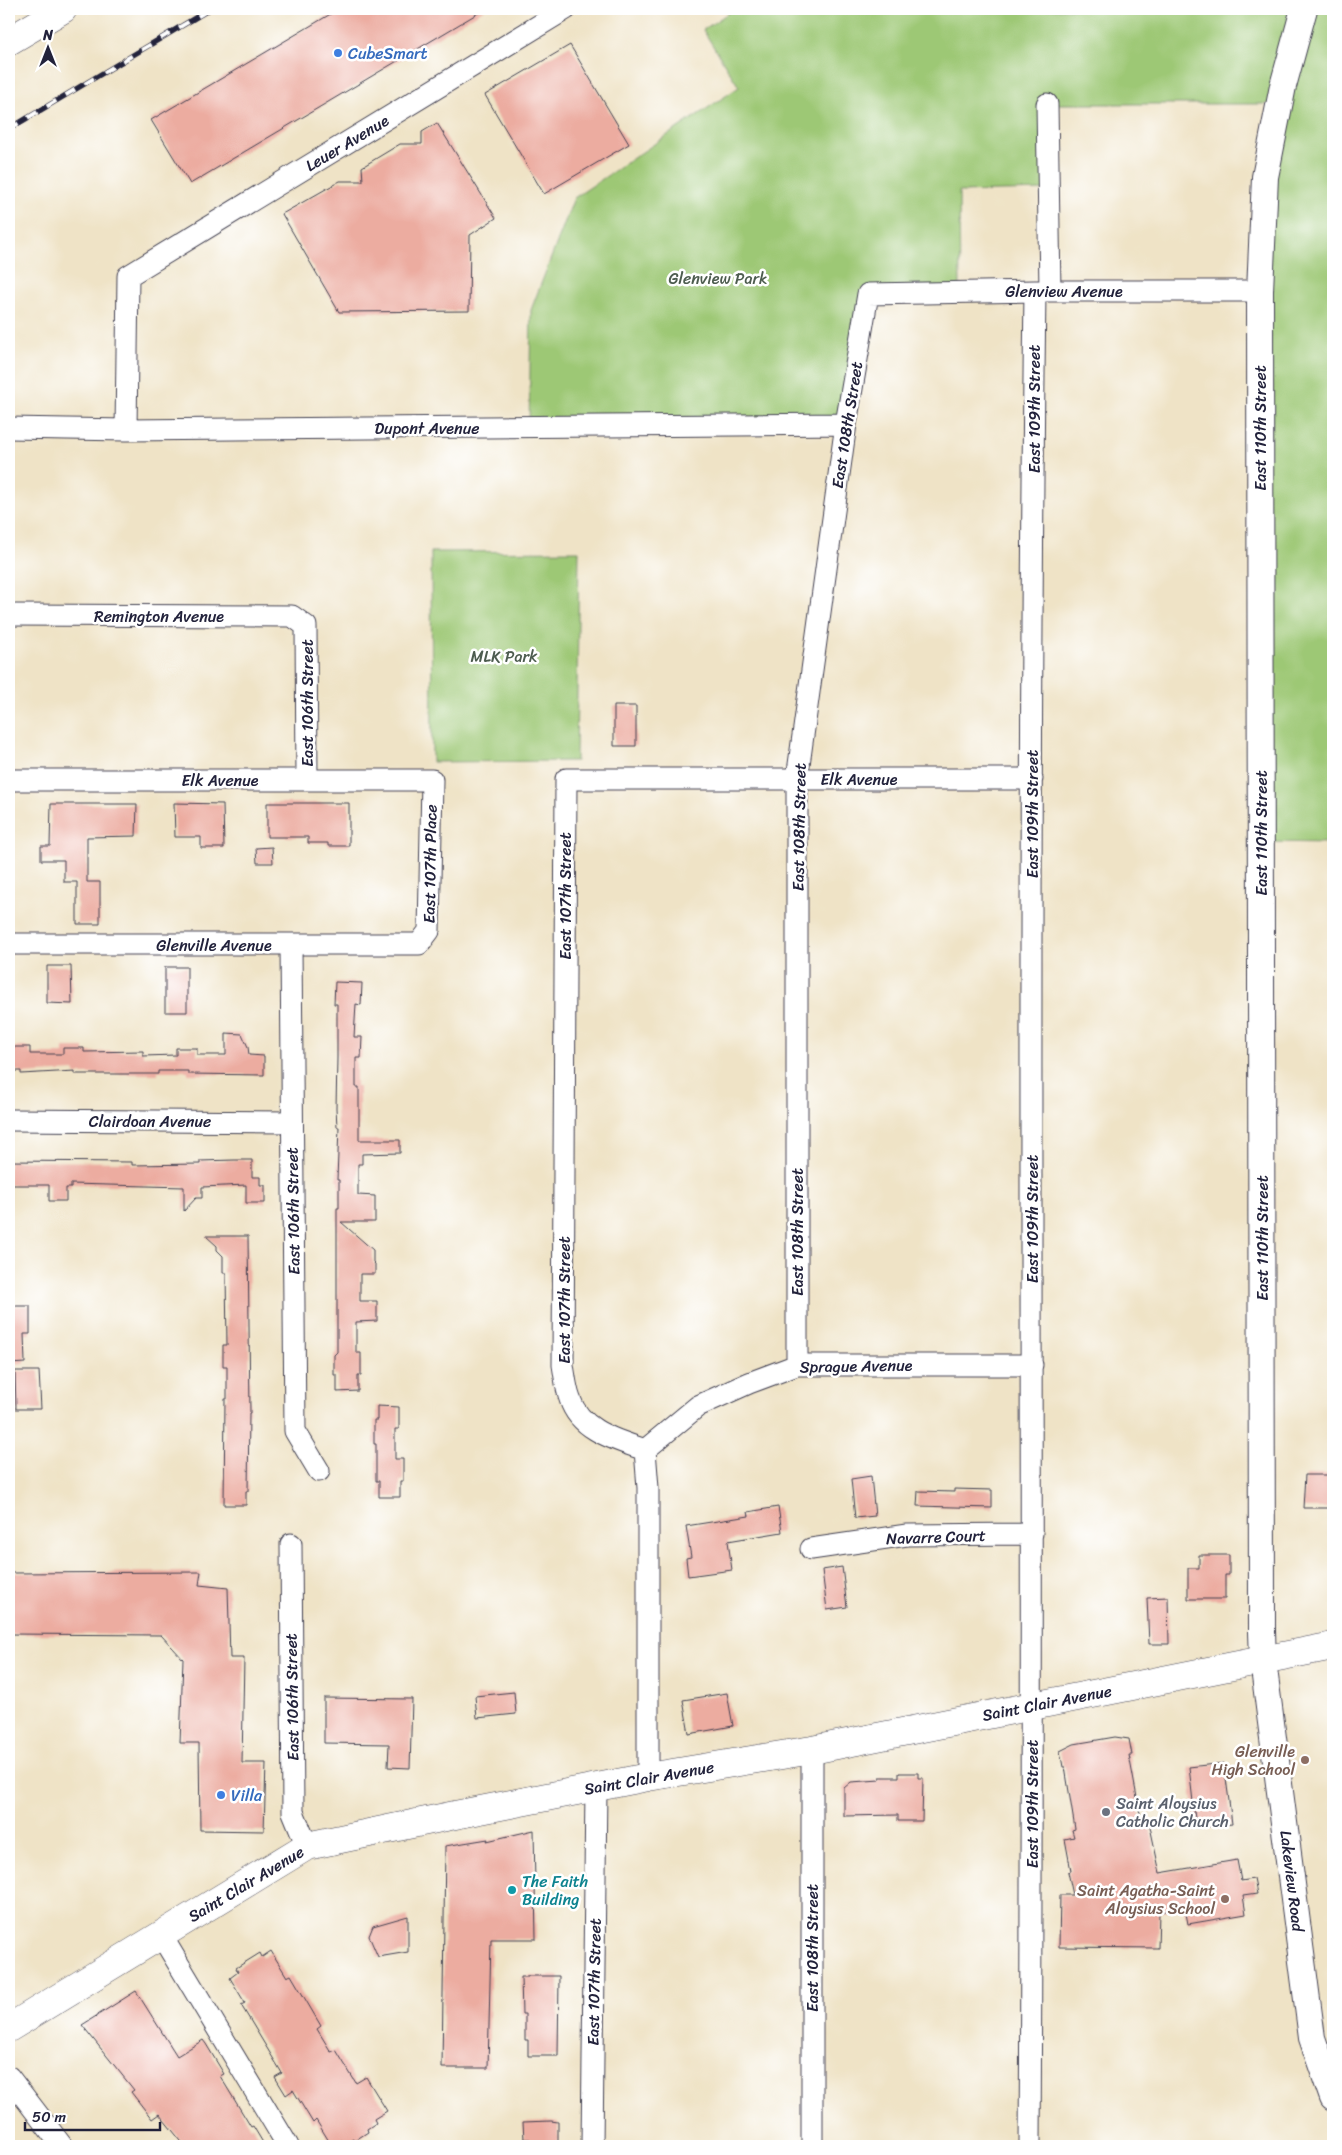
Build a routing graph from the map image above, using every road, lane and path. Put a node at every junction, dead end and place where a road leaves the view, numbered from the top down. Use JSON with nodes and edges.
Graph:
{"nodes":[{"id":1,"x":62,"y":9,"type":"edge"},
{"id":2,"x":566,"y":9,"type":"edge"},
{"id":3,"x":1304,"y":9,"type":"edge"},
{"id":4,"x":9,"y":41,"type":"edge"},
{"id":5,"x":1047,"y":104,"type":"dead end"},
{"id":6,"x":1042,"y":291,"type":"junction"},
{"id":7,"x":1260,"y":291,"type":"junction"},
{"id":8,"x":868,"y":294,"type":"joint"},
{"id":9,"x":846,"y":424,"type":"junction"},
{"id":10,"x":9,"y":428,"type":"edge"},
{"id":11,"x":126,"y":430,"type":"junction"},
{"id":12,"x":9,"y":615,"type":"edge"},
{"id":13,"x":306,"y":626,"type":"joint"},
{"id":14,"x":566,"y":779,"type":"joint"},
{"id":15,"x":797,"y":779,"type":"junction"},
{"id":16,"x":1032,"y":779,"type":"junction"},
{"id":17,"x":9,"y":780,"type":"edge"},
{"id":18,"x":307,"y":780,"type":"junction"},
{"id":19,"x":432,"y":780,"type":"joint"},
{"id":20,"x":9,"y":944,"type":"edge"},
{"id":21,"x":419,"y":944,"type":"joint"},
{"id":22,"x":291,"y":945,"type":"junction"},
{"id":23,"x":9,"y":1120,"type":"edge"},
{"id":24,"x":292,"y":1122,"type":"junction"},
{"id":25,"x":797,"y":1365,"type":"junction"},
{"id":26,"x":1032,"y":1365,"type":"junction"},
{"id":27,"x":645,"y":1450,"type":"junction"},
{"id":28,"x":319,"y":1471,"type":"dead end"},
{"id":29,"x":1032,"y":1534,"type":"junction"},
{"id":30,"x":290,"y":1544,"type":"dead end"},
{"id":31,"x":811,"y":1549,"type":"dead end"},
{"id":32,"x":1333,"y":1646,"type":"edge"},
{"id":33,"x":1263,"y":1661,"type":"junction"},
{"id":34,"x":1032,"y":1706,"type":"junction"},
{"id":35,"x":812,"y":1750,"type":"junction"},
{"id":36,"x":648,"y":1777,"type":"junction"},
{"id":37,"x":596,"y":1788,"type":"junction"},
{"id":38,"x":308,"y":1846,"type":"junction"},
{"id":39,"x":161,"y":1935,"type":"junction"},
{"id":40,"x":9,"y":2028,"type":"edge"},
{"id":41,"x":9,"y":2077,"type":"edge"},
{"id":42,"x":1333,"y":2098,"type":"edge"},
{"id":43,"x":62,"y":2146,"type":"edge"},
{"id":44,"x":288,"y":2146,"type":"edge"},
{"id":45,"x":592,"y":2146,"type":"edge"},
{"id":46,"x":812,"y":2146,"type":"edge"},
{"id":47,"x":1030,"y":2146,"type":"edge"}],
"edges":[{"from":1,"to":4,"type":"main road"},
{"from":2,"to":11,"type":"street","name":"Leuer Avenue"},
{"from":3,"to":7,"type":"street","name":"East 110th Street"},
{"from":5,"to":6,"type":"street","name":"East 109th Street"},
{"from":6,"to":7,"type":"street","name":"Glenview Avenue"},
{"from":6,"to":8,"type":"street","name":"Glenview Avenue"},
{"from":6,"to":16,"type":"street","name":"East 109th Street"},
{"from":7,"to":33,"type":"street","name":"East 110th Street"},
{"from":8,"to":9,"type":"street","name":"East 108th Street"},
{"from":9,"to":11,"type":"street","name":"Dupont Avenue"},
{"from":9,"to":15,"type":"street","name":"East 108th Street"},
{"from":10,"to":11,"type":"street","name":"Dupont Avenue"},
{"from":12,"to":13,"type":"street","name":"Remington Avenue"},
{"from":13,"to":18,"type":"street","name":"East 106th Street"},
{"from":14,"to":15,"type":"street","name":"Elk Avenue"},
{"from":14,"to":27,"type":"street","name":"East 107th Street"},
{"from":15,"to":16,"type":"street","name":"Elk Avenue"},
{"from":15,"to":25,"type":"street","name":"East 108th Street"},
{"from":16,"to":26,"type":"street","name":"East 109th Street"},
{"from":17,"to":18,"type":"street","name":"Elk Avenue"},
{"from":18,"to":19,"type":"street","name":"Elk Avenue"},
{"from":19,"to":21,"type":"street","name":"East 107th Place"},
{"from":20,"to":22,"type":"street","name":"Glenville Avenue"},
{"from":21,"to":22,"type":"street","name":"Glenville Avenue"},
{"from":22,"to":24,"type":"street","name":"East 106th Street"},
{"from":23,"to":24,"type":"street","name":"Clairdoan Avenue"},
{"from":24,"to":28,"type":"street","name":"East 106th Street"},
{"from":25,"to":26,"type":"street","name":"Sprague Avenue"},
{"from":25,"to":27,"type":"street","name":"Sprague Avenue"},
{"from":26,"to":29,"type":"street","name":"East 109th Street"},
{"from":27,"to":36,"type":"street"},
{"from":29,"to":31,"type":"street","name":"Navarre Court"},
{"from":29,"to":34,"type":"street","name":"East 109th Street"},
{"from":30,"to":38,"type":"street","name":"East 106th Street"},
{"from":32,"to":33,"type":"main road","name":"Saint Clair Avenue"},
{"from":33,"to":34,"type":"main road","name":"Saint Clair Avenue"},
{"from":33,"to":42,"type":"street","name":"Lakeview Road"},
{"from":34,"to":35,"type":"main road","name":"Saint Clair Avenue"},
{"from":34,"to":47,"type":"street","name":"East 109th Street"},
{"from":35,"to":36,"type":"main road","name":"Saint Clair Avenue"},
{"from":35,"to":46,"type":"street","name":"East 108th Street"},
{"from":36,"to":37,"type":"main road","name":"Saint Clair Avenue"},
{"from":37,"to":38,"type":"main road","name":"Saint Clair Avenue"},
{"from":37,"to":45,"type":"street","name":"East 107th Street"},
{"from":38,"to":39,"type":"main road","name":"Saint Clair Avenue"},
{"from":39,"to":40,"type":"main road","name":"Saint Clair Avenue"},
{"from":39,"to":44,"type":"street"},
{"from":41,"to":43,"type":"street"}]}
